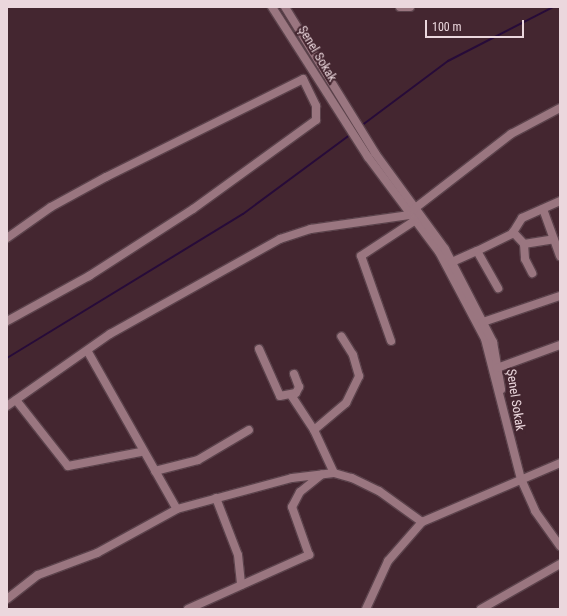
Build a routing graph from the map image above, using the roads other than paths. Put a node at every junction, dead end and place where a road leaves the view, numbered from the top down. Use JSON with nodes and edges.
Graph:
{"nodes":[{"id":1,"x":272,"y":7,"type":"edge"},
{"id":2,"x":284,"y":7,"type":"edge"},
{"id":3,"x":400,"y":7,"type":"edge"},
{"id":4,"x":410,"y":7,"type":"edge"},
{"id":5,"x":560,"y":108,"type":"edge"},
{"id":6,"x":371,"y":155,"type":"junction"},
{"id":7,"x":560,"y":201,"type":"edge"},
{"id":8,"x":543,"y":209,"type":"junction"},
{"id":9,"x":412,"y":215,"type":"junction"},
{"id":10,"x":513,"y":232,"type":"junction"},
{"id":11,"x":7,"y":238,"type":"edge"},
{"id":12,"x":554,"y":239,"type":"junction"},
{"id":13,"x":524,"y":244,"type":"junction"},
{"id":14,"x":477,"y":251,"type":"junction"},
{"id":15,"x":560,"y":256,"type":"edge"},
{"id":16,"x":452,"y":262,"type":"junction"},
{"id":17,"x":532,"y":273,"type":"dead end"},
{"id":18,"x":498,"y":288,"type":"dead end"},
{"id":19,"x":560,"y":296,"type":"edge"},
{"id":20,"x":7,"y":321,"type":"edge"},
{"id":21,"x":483,"y":322,"type":"junction"},
{"id":22,"x":341,"y":336,"type":"dead end"},
{"id":23,"x":391,"y":341,"type":"dead end"},
{"id":24,"x":560,"y":345,"type":"edge"},
{"id":25,"x":259,"y":349,"type":"dead end"},
{"id":26,"x":88,"y":352,"type":"junction"},
{"id":27,"x":497,"y":368,"type":"junction"},
{"id":28,"x":294,"y":374,"type":"dead end"},
{"id":29,"x":291,"y":394,"type":"junction"},
{"id":30,"x":16,"y":400,"type":"junction"},
{"id":31,"x":7,"y":406,"type":"edge"},
{"id":32,"x":249,"y":430,"type":"dead end"},
{"id":33,"x":314,"y":430,"type":"junction"},
{"id":34,"x":509,"y":439,"type":"junction"},
{"id":35,"x":141,"y":452,"type":"junction"},
{"id":36,"x":560,"y":463,"type":"edge"},
{"id":37,"x":155,"y":472,"type":"junction"},
{"id":38,"x":334,"y":473,"type":"junction"},
{"id":39,"x":322,"y":474,"type":"junction"},
{"id":40,"x":521,"y":479,"type":"junction"},
{"id":41,"x":216,"y":498,"type":"junction"},
{"id":42,"x":177,"y":509,"type":"junction"},
{"id":43,"x":422,"y":522,"type":"junction"},
{"id":44,"x":560,"y":546,"type":"edge"},
{"id":45,"x":560,"y":564,"type":"edge"},
{"id":46,"x":241,"y":585,"type":"junction"},
{"id":47,"x":7,"y":599,"type":"edge"},
{"id":48,"x":188,"y":609,"type":"edge"},
{"id":49,"x":366,"y":609,"type":"edge"},
{"id":50,"x":481,"y":609,"type":"edge"}],
"edges":[{"from":1,"to":6,"type":"street","name":"Şenel Sokak"},
{"from":2,"to":6,"type":"street","name":"Şenel Sokak"},
{"from":3,"to":4,"type":"street"},
{"from":5,"to":9,"type":"street"},
{"from":6,"to":9,"type":"street","name":"Şenel Sokak"},
{"from":7,"to":8,"type":"street"},
{"from":8,"to":10,"type":"street"},
{"from":8,"to":12,"type":"street"},
{"from":9,"to":16,"type":"street","name":"Şenel Sokak"},
{"from":9,"to":23,"type":"street"},
{"from":9,"to":26,"type":"street"},
{"from":9,"to":34,"type":"street","name":"Şenel Sokak"},
{"from":10,"to":13,"type":"street"},
{"from":10,"to":14,"type":"street"},
{"from":11,"to":20,"type":"street"},
{"from":12,"to":13,"type":"street"},
{"from":12,"to":15,"type":"street"},
{"from":13,"to":17,"type":"street"},
{"from":14,"to":16,"type":"street"},
{"from":14,"to":18,"type":"street"},
{"from":16,"to":21,"type":"street","name":"Şenel Sokak"},
{"from":19,"to":21,"type":"street"},
{"from":21,"to":27,"type":"street","name":"Şenel Sokak"},
{"from":22,"to":33,"type":"street"},
{"from":24,"to":27,"type":"street"},
{"from":25,"to":29,"type":"street"},
{"from":26,"to":30,"type":"street"},
{"from":26,"to":35,"type":"street"},
{"from":27,"to":34,"type":"street","name":"Şenel Sokak"},
{"from":28,"to":29,"type":"street"},
{"from":29,"to":33,"type":"street"},
{"from":30,"to":31,"type":"street"},
{"from":30,"to":35,"type":"street"},
{"from":32,"to":37,"type":"street"},
{"from":33,"to":38,"type":"street"},
{"from":34,"to":40,"type":"street"},
{"from":35,"to":37,"type":"street"},
{"from":36,"to":40,"type":"street"},
{"from":37,"to":42,"type":"street"},
{"from":38,"to":39,"type":"street"},
{"from":38,"to":43,"type":"street"},
{"from":39,"to":41,"type":"street"},
{"from":39,"to":46,"type":"street"},
{"from":40,"to":43,"type":"street"},
{"from":40,"to":44,"type":"street"},
{"from":41,"to":42,"type":"street"},
{"from":41,"to":46,"type":"street"},
{"from":42,"to":47,"type":"street"},
{"from":43,"to":49,"type":"street"},
{"from":45,"to":50,"type":"street"},
{"from":46,"to":48,"type":"street"}]}
